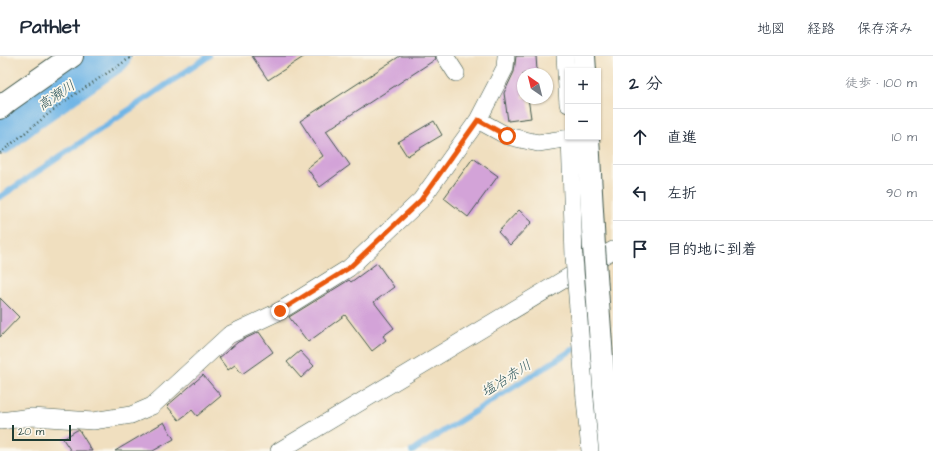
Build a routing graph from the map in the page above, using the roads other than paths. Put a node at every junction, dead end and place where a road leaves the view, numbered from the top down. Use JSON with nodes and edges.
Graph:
{"nodes":[{"id":1,"x":72,"y":56,"type":"edge"},
{"id":2,"x":445,"y":56,"type":"edge"},
{"id":3,"x":506,"y":56,"type":"edge"},
{"id":4,"x":565,"y":56,"type":"edge"},
{"id":5,"x":584,"y":56,"type":"edge"},
{"id":6,"x":566,"y":68,"type":"edge"},
{"id":7,"x":585,"y":68,"type":"edge"},
{"id":8,"x":456,"y":73,"type":"dead end"},
{"id":9,"x":0,"y":108,"type":"edge"},
{"id":10,"x":478,"y":120,"type":"junction"},
{"id":11,"x":565,"y":139,"type":"edge"},
{"id":12,"x":576,"y":140,"type":"edge"},
{"id":13,"x":577,"y":140,"type":"edge"},
{"id":14,"x":604,"y":249,"type":"edge"},
{"id":15,"x":0,"y":421,"type":"edge"},
{"id":16,"x":279,"y":451,"type":"edge"},
{"id":17,"x":590,"y":451,"type":"edge"},
{"id":18,"x":610,"y":451,"type":"edge"}],
"edges":[{"from":1,"to":9,"type":"main road"},
{"from":2,"to":8,"type":"street"},
{"from":3,"to":10,"type":"street"},
{"from":4,"to":6,"type":"street"},
{"from":5,"to":7,"type":"main road"},
{"from":10,"to":11,"type":"street"},
{"from":10,"to":15,"type":"street"},
{"from":12,"to":17,"type":"street","bridge":true},
{"from":13,"to":14,"type":"main road"},
{"from":14,"to":16,"type":"street"},
{"from":14,"to":18,"type":"main road","bridge":true}]}
